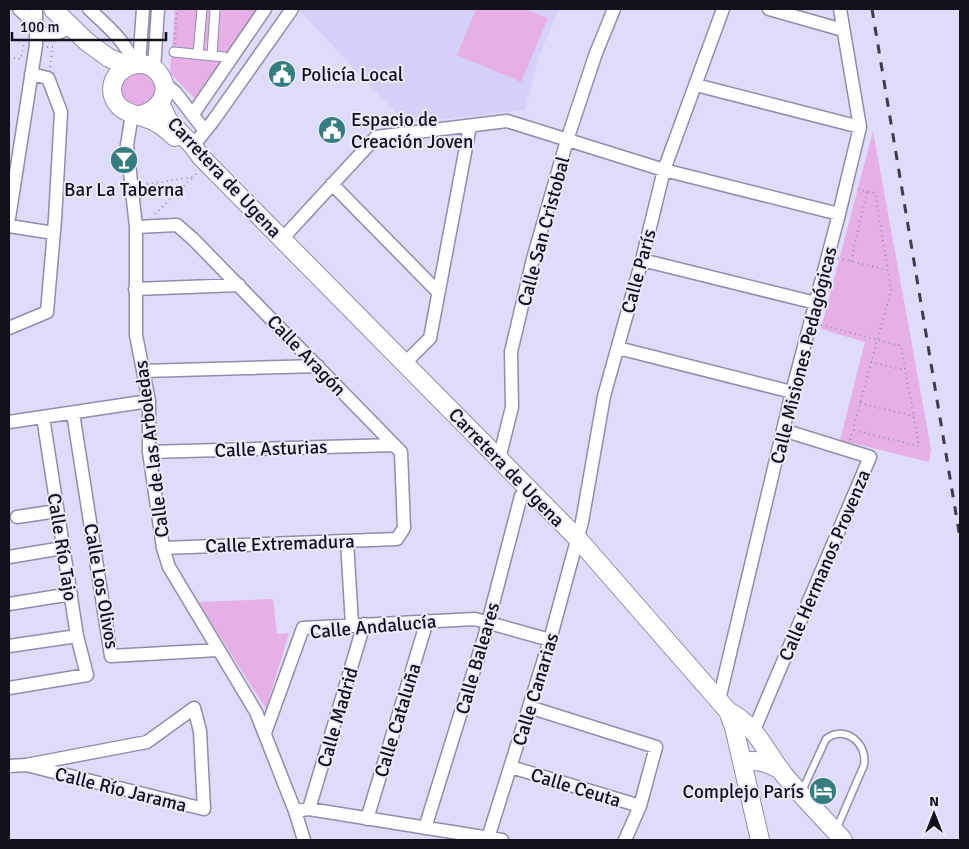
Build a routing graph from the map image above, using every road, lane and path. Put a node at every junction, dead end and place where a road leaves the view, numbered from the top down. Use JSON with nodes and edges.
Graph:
{"nodes":[{"id":1,"x":19,"y":9,"type":"edge"},
{"id":2,"x":36,"y":9,"type":"edge"},
{"id":3,"x":53,"y":9,"type":"edge"},
{"id":4,"x":89,"y":9,"type":"edge"},
{"id":5,"x":143,"y":9,"type":"edge"},
{"id":6,"x":158,"y":9,"type":"edge"},
{"id":7,"x":202,"y":9,"type":"edge"},
{"id":8,"x":215,"y":9,"type":"edge"},
{"id":9,"x":265,"y":9,"type":"edge"},
{"id":10,"x":292,"y":9,"type":"edge"},
{"id":11,"x":614,"y":9,"type":"edge"},
{"id":12,"x":723,"y":9,"type":"edge"},
{"id":13,"x":769,"y":9,"type":"edge"},
{"id":14,"x":840,"y":9,"type":"edge"},
{"id":15,"x":72,"y":27,"type":"junction"},
{"id":16,"x":36,"y":29,"type":"junction"},
{"id":17,"x":843,"y":30,"type":"junction"},
{"id":18,"x":87,"y":42,"type":"junction"},
{"id":19,"x":174,"y":52,"type":"dead end"},
{"id":20,"x":198,"y":54,"type":"junction"},
{"id":21,"x":212,"y":55,"type":"junction"},
{"id":22,"x":224,"y":57,"type":"dead end"},
{"id":23,"x":144,"y":69,"type":"junction"},
{"id":24,"x":31,"y":74,"type":"junction"},
{"id":25,"x":115,"y":79,"type":"junction"},
{"id":26,"x":696,"y":85,"type":"junction"},
{"id":27,"x":161,"y":102,"type":"junction"},
{"id":28,"x":193,"y":114,"type":"junction"},
{"id":29,"x":136,"y":115,"type":"junction"},
{"id":30,"x":470,"y":126,"type":"junction"},
{"id":31,"x":860,"y":127,"type":"junction"},
{"id":32,"x":206,"y":131,"type":"junction"},
{"id":33,"x":567,"y":140,"type":"junction"},
{"id":34,"x":200,"y":155,"type":"junction"},
{"id":35,"x":664,"y":170,"type":"junction"},
{"id":36,"x":193,"y":178,"type":"junction"},
{"id":37,"x":12,"y":181,"type":"edge"},
{"id":38,"x":332,"y":184,"type":"junction"},
{"id":39,"x":846,"y":186,"type":"junction"},
{"id":40,"x":132,"y":187,"type":"junction"},
{"id":41,"x":867,"y":191,"type":"junction"},
{"id":42,"x":839,"y":214,"type":"junction"},
{"id":43,"x":9,"y":218,"type":"edge"},
{"id":44,"x":9,"y":226,"type":"edge"},
{"id":45,"x":142,"y":227,"type":"junction"},
{"id":46,"x":54,"y":233,"type":"junction"},
{"id":47,"x":282,"y":239,"type":"junction"},
{"id":48,"x":828,"y":256,"type":"junction"},
{"id":49,"x":642,"y":260,"type":"junction"},
{"id":50,"x":851,"y":261,"type":"junction"},
{"id":51,"x":888,"y":270,"type":"junction"},
{"id":52,"x":238,"y":285,"type":"junction"},
{"id":53,"x":135,"y":289,"type":"junction"},
{"id":54,"x":438,"y":292,"type":"junction"},
{"id":55,"x":816,"y":303,"type":"junction"},
{"id":56,"x":811,"y":322,"type":"junction"},
{"id":57,"x":9,"y":328,"type":"edge"},
{"id":58,"x":877,"y":340,"type":"junction"},
{"id":59,"x":618,"y":348,"type":"junction"},
{"id":60,"x":872,"y":362,"type":"junction"},
{"id":61,"x":405,"y":363,"type":"junction"},
{"id":62,"x":318,"y":366,"type":"junction"},
{"id":63,"x":905,"y":370,"type":"junction"},
{"id":64,"x":143,"y":371,"type":"junction"},
{"id":65,"x":792,"y":392,"type":"junction"},
{"id":66,"x":149,"y":401,"type":"junction"},
{"id":67,"x":860,"y":403,"type":"junction"},
{"id":68,"x":73,"y":412,"type":"junction"},
{"id":69,"x":914,"y":416,"type":"junction"},
{"id":70,"x":43,"y":417,"type":"junction"},
{"id":71,"x":9,"y":422,"type":"edge"},
{"id":72,"x":782,"y":430,"type":"junction"},
{"id":73,"x":853,"y":430,"type":"junction"},
{"id":74,"x":394,"y":444,"type":"junction"},
{"id":75,"x":848,"y":450,"type":"junction"},
{"id":76,"x":148,"y":452,"type":"junction"},
{"id":77,"x":499,"y":459,"type":"junction"},
{"id":78,"x":527,"y":487,"type":"junction"},
{"id":79,"x":57,"y":511,"type":"junction"},
{"id":80,"x":17,"y":517,"type":"dead end"},
{"id":81,"x":397,"y":539,"type":"joint"},
{"id":82,"x":578,"y":539,"type":"junction"},
{"id":83,"x":347,"y":541,"type":"junction"},
{"id":84,"x":63,"y":548,"type":"junction"},
{"id":85,"x":163,"y":548,"type":"junction"},
{"id":86,"x":9,"y":557,"type":"edge"},
{"id":87,"x":70,"y":594,"type":"junction"},
{"id":88,"x":9,"y":604,"type":"edge"},
{"id":89,"x":427,"y":621,"type":"junction"},
{"id":90,"x":489,"y":622,"type":"junction"},
{"id":91,"x":358,"y":625,"type":"junction"},
{"id":92,"x":77,"y":636,"type":"junction"},
{"id":93,"x":550,"y":640,"type":"junction"},
{"id":94,"x":9,"y":646,"type":"edge"},
{"id":95,"x":218,"y":650,"type":"junction"},
{"id":96,"x":9,"y":688,"type":"edge"},
{"id":97,"x":724,"y":706,"type":"junction"},
{"id":98,"x":529,"y":707,"type":"junction"},
{"id":99,"x":754,"y":730,"type":"junction"},
{"id":100,"x":265,"y":733,"type":"junction"},
{"id":101,"x":743,"y":762,"type":"junction"},
{"id":102,"x":26,"y":765,"type":"junction"},
{"id":103,"x":9,"y":766,"type":"edge"},
{"id":104,"x":511,"y":767,"type":"junction"},
{"id":105,"x":781,"y":770,"type":"junction"},
{"id":106,"x":801,"y":792,"type":"junction"},
{"id":107,"x":640,"y":806,"type":"junction"},
{"id":108,"x":309,"y":809,"type":"junction"},
{"id":109,"x":294,"y":810,"type":"junction"},
{"id":110,"x":367,"y":819,"type":"junction"},
{"id":111,"x":425,"y":828,"type":"junction"},
{"id":112,"x":839,"y":836,"type":"edge"},
{"id":113,"x":488,"y":838,"type":"junction"},
{"id":114,"x":304,"y":840,"type":"edge"},
{"id":115,"x":502,"y":840,"type":"edge"},
{"id":116,"x":625,"y":840,"type":"edge"},
{"id":117,"x":760,"y":840,"type":"edge"}],
"edges":[{"from":1,"to":16,"type":"street"},
{"from":2,"to":16,"type":"street"},
{"from":3,"to":15,"type":"main road"},
{"from":4,"to":23,"type":"street"},
{"from":5,"to":23,"type":"street"},
{"from":6,"to":23,"type":"street"},
{"from":7,"to":20,"type":"street"},
{"from":8,"to":21,"type":"street"},
{"from":9,"to":28,"type":"street"},
{"from":10,"to":32,"type":"street"},
{"from":11,"to":33,"type":"street","name":"Calle San Cristobal"},
{"from":12,"to":26,"type":"street","name":"Calle París"},
{"from":13,"to":17,"type":"street"},
{"from":14,"to":17,"type":"street","name":"Calle Misiones Pedagógicas"},
{"from":15,"to":16,"type":"street"},
{"from":15,"to":18,"type":"main road"},
{"from":16,"to":24,"type":"street"},
{"from":17,"to":31,"type":"street","name":"Calle Misiones Pedagógicas"},
{"from":18,"to":23,"type":"main road"},
{"from":18,"to":25,"type":"main road"},
{"from":19,"to":20,"type":"street"},
{"from":20,"to":21,"type":"street"},
{"from":21,"to":22,"type":"street"},
{"from":23,"to":25,"type":"main road"},
{"from":23,"to":27,"type":"main road"},
{"from":23,"to":28,"type":"street"},
{"from":24,"to":37,"type":"street"},
{"from":24,"to":46,"type":"street"},
{"from":25,"to":29,"type":"main road"},
{"from":26,"to":31,"type":"street"},
{"from":26,"to":35,"type":"street","name":"Calle París"},
{"from":27,"to":28,"type":"street"},
{"from":27,"to":29,"type":"main road"},
{"from":27,"to":34,"type":"main road","name":"Carretera de Ugena"},
{"from":28,"to":32,"type":"street"},
{"from":29,"to":34,"type":"main road"},
{"from":29,"to":40,"type":"street","name":"Calle de las Arboledas"},
{"from":30,"to":33,"type":"street"},
{"from":30,"to":38,"type":"street"},
{"from":30,"to":54,"type":"street"},
{"from":31,"to":39,"type":"street","name":"Calle Misiones Pedagógicas"},
{"from":32,"to":34,"type":"street"},
{"from":33,"to":35,"type":"street"},
{"from":33,"to":77,"type":"street","name":"Calle San Cristobal"},
{"from":34,"to":36,"type":"path"},
{"from":34,"to":47,"type":"main road","name":"Carretera de Ugena"},
{"from":35,"to":42,"type":"street"},
{"from":35,"to":49,"type":"street","name":"Calle París"},
{"from":36,"to":40,"type":"path"},
{"from":36,"to":45,"type":"path"},
{"from":37,"to":43,"type":"street"},
{"from":38,"to":47,"type":"street"},
{"from":38,"to":54,"type":"street"},
{"from":39,"to":41,"type":"path"},
{"from":39,"to":42,"type":"street","name":"Calle Misiones Pedagógicas"},
{"from":40,"to":45,"type":"street","name":"Calle de las Arboledas"},
{"from":41,"to":50,"type":"path"},
{"from":41,"to":51,"type":"path"},
{"from":42,"to":48,"type":"street","name":"Calle Misiones Pedagógicas"},
{"from":44,"to":46,"type":"street"},
{"from":45,"to":52,"type":"street","name":"Calle Aragón"},
{"from":45,"to":53,"type":"street","name":"Calle de las Arboledas"},
{"from":46,"to":57,"type":"street"},
{"from":47,"to":61,"type":"main road","name":"Carretera de Ugena"},
{"from":48,"to":50,"type":"path"},
{"from":48,"to":55,"type":"street","name":"Calle Misiones Pedagógicas"},
{"from":49,"to":55,"type":"street"},
{"from":49,"to":59,"type":"street","name":"Calle París"},
{"from":50,"to":51,"type":"path"},
{"from":51,"to":58,"type":"path"},
{"from":52,"to":53,"type":"street"},
{"from":52,"to":62,"type":"street","name":"Calle Aragón"},
{"from":53,"to":64,"type":"street","name":"Calle de las Arboledas"},
{"from":54,"to":61,"type":"street"},
{"from":55,"to":56,"type":"street","name":"Calle Misiones Pedagógicas"},
{"from":56,"to":58,"type":"path"},
{"from":56,"to":65,"type":"street","name":"Calle Misiones Pedagógicas"},
{"from":58,"to":60,"type":"path"},
{"from":58,"to":63,"type":"path"},
{"from":59,"to":65,"type":"street"},
{"from":59,"to":82,"type":"street","name":"Calle París"},
{"from":60,"to":63,"type":"path"},
{"from":60,"to":67,"type":"path"},
{"from":61,"to":77,"type":"main road","name":"Carretera de Ugena"},
{"from":62,"to":64,"type":"street"},
{"from":62,"to":74,"type":"street","name":"Calle Aragón"},
{"from":63,"to":69,"type":"path"},
{"from":64,"to":66,"type":"street","name":"Calle de las Arboledas"},
{"from":65,"to":72,"type":"street","name":"Calle Misiones Pedagógicas"},
{"from":66,"to":68,"type":"street"},
{"from":66,"to":76,"type":"street","name":"Calle de las Arboledas"},
{"from":67,"to":69,"type":"path"},
{"from":67,"to":73,"type":"path"},
{"from":68,"to":70,"type":"street"},
{"from":68,"to":95,"type":"street","name":"Calle Los Olivos"},
{"from":69,"to":73,"type":"path"},
{"from":70,"to":71,"type":"street"},
{"from":70,"to":79,"type":"street","name":"Calle Río Tajo"},
{"from":72,"to":75,"type":"street","name":"Calle Hermanos Provenza"},
{"from":72,"to":97,"type":"street","name":"Calle Misiones Pedagógicas"},
{"from":73,"to":75,"type":"path"},
{"from":74,"to":76,"type":"street","name":"Calle Asturias"},
{"from":74,"to":81,"type":"street","name":"Calle Aragón"},
{"from":75,"to":99,"type":"street","name":"Calle Hermanos Provenza"},
{"from":76,"to":85,"type":"street","name":"Calle de las Arboledas"},
{"from":77,"to":78,"type":"main road","name":"Carretera de Ugena"},
{"from":78,"to":82,"type":"main road","name":"Carretera de Ugena"},
{"from":78,"to":90,"type":"street","name":"Calle Baleares"},
{"from":79,"to":80,"type":"street"},
{"from":79,"to":84,"type":"street","name":"Calle Río Tajo"},
{"from":81,"to":83,"type":"street","name":"Calle Extremadura"},
{"from":82,"to":93,"type":"street","name":"Calle Canarias"},
{"from":82,"to":97,"type":"main road","name":"Carretera de Ugena"},
{"from":83,"to":85,"type":"street","name":"Calle Extremadura"},
{"from":83,"to":91,"type":"street","name":"Calle Madrid"},
{"from":84,"to":86,"type":"street"},
{"from":84,"to":87,"type":"street","name":"Calle Río Tajo"},
{"from":85,"to":95,"type":"street","name":"Calle de las Arboledas"},
{"from":87,"to":88,"type":"street"},
{"from":87,"to":92,"type":"street","name":"Calle Río Tajo"},
{"from":89,"to":90,"type":"street","name":"Calle Andalucía"},
{"from":89,"to":91,"type":"street","name":"Calle Andalucía"},
{"from":89,"to":110,"type":"street","name":"Calle Cataluña"},
{"from":90,"to":93,"type":"street","name":"Calle Andalucía"},
{"from":90,"to":111,"type":"street","name":"Calle Baleares"},
{"from":91,"to":100,"type":"street","name":"Calle Andalucía"},
{"from":91,"to":108,"type":"street","name":"Calle Madrid"},
{"from":92,"to":94,"type":"street"},
{"from":92,"to":96,"type":"street","name":"Calle Río Tajo"},
{"from":93,"to":98,"type":"street","name":"Calle Canarias"},
{"from":95,"to":100,"type":"street","name":"Calle de las Arboledas"},
{"from":97,"to":99,"type":"main road","name":"Carretera de Ugena"},
{"from":97,"to":101,"type":"main road"},
{"from":98,"to":104,"type":"street","name":"Calle Canarias"},
{"from":98,"to":107,"type":"street"},
{"from":99,"to":105,"type":"main road","name":"Carretera de Ugena"},
{"from":100,"to":109,"type":"street","name":"Calle de las Arboledas"},
{"from":101,"to":105,"type":"main road"},
{"from":101,"to":117,"type":"main road"},
{"from":102,"to":102,"type":"street","name":"Calle Río Jarama"},
{"from":102,"to":103,"type":"street","name":"Calle Río Jarama"},
{"from":104,"to":107,"type":"street","name":"Calle Ceuta"},
{"from":104,"to":113,"type":"street","name":"Calle Canarias"},
{"from":105,"to":106,"type":"main road","name":"Carretera de Ugena"},
{"from":106,"to":112,"type":"main road","name":"Carretera de Ugena"},
{"from":106,"to":112,"type":"lane"},
{"from":107,"to":116,"type":"street"},
{"from":108,"to":109,"type":"street"},
{"from":108,"to":110,"type":"street"},
{"from":109,"to":114,"type":"street","name":"Calle de las Arboledas"},
{"from":110,"to":111,"type":"street"},
{"from":111,"to":113,"type":"street"},
{"from":113,"to":115,"type":"street"}]}
